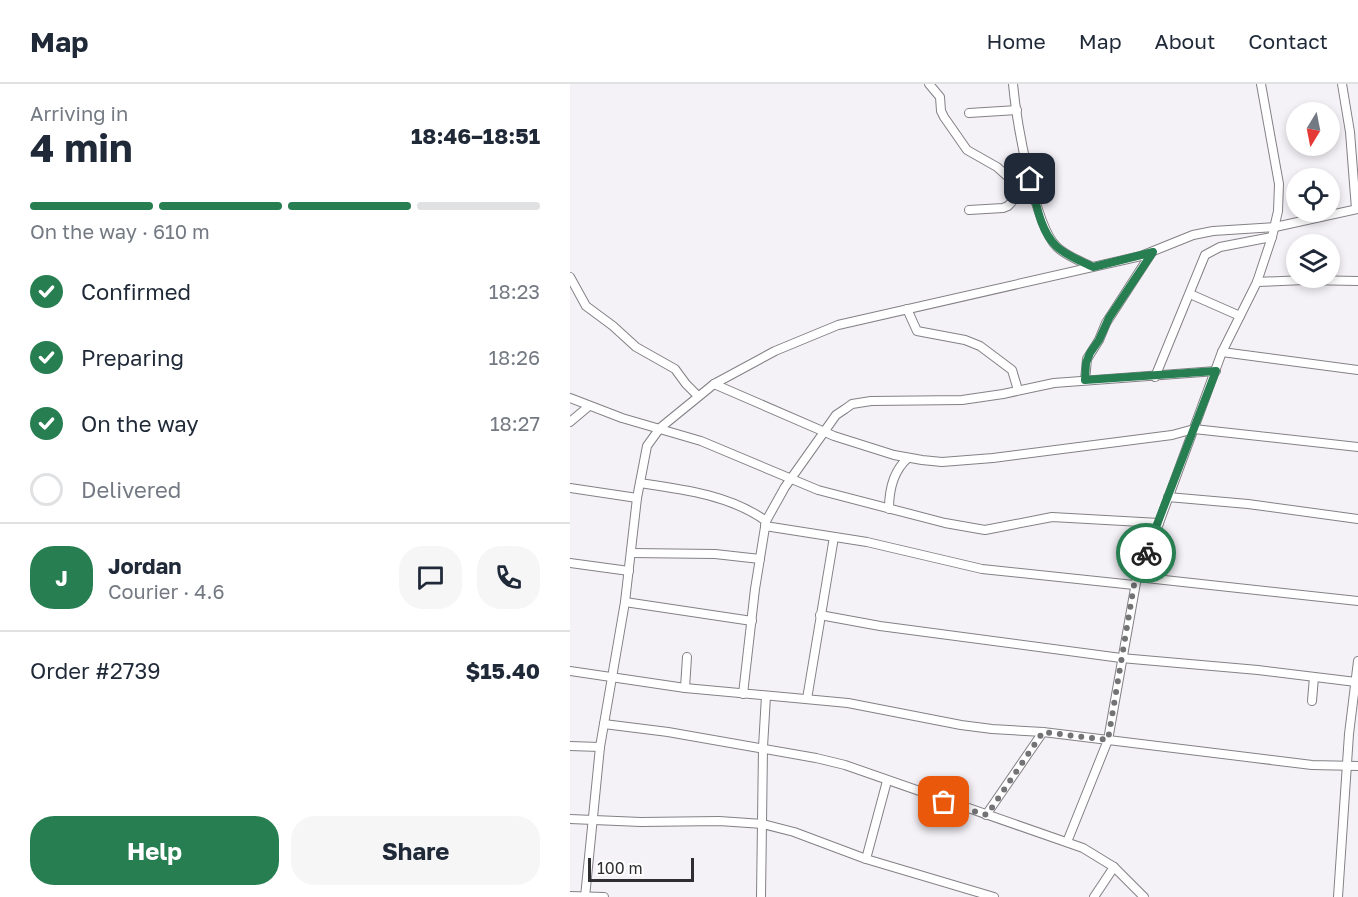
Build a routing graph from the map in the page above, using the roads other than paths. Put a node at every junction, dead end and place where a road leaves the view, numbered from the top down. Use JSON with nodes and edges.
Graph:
{"nodes":[{"id":1,"x":929,"y":84,"type":"edge"},
{"id":2,"x":1013,"y":84,"type":"edge"},
{"id":3,"x":1261,"y":84,"type":"edge"},
{"id":4,"x":1342,"y":84,"type":"edge"},
{"id":5,"x":1017,"y":110,"type":"junction"},
{"id":6,"x":969,"y":113,"type":"dead end"},
{"id":7,"x":1022,"y":191,"type":"junction"},
{"id":8,"x":1037,"y":204,"type":"junction"},
{"id":9,"x":1357,"y":209,"type":"edge"},
{"id":10,"x":969,"y":210,"type":"dead end"},
{"id":11,"x":1275,"y":227,"type":"junction"},
{"id":12,"x":1272,"y":237,"type":"junction"},
{"id":13,"x":1153,"y":252,"type":"junction"},
{"id":14,"x":1093,"y":267,"type":"junction"},
{"id":15,"x":570,"y":277,"type":"edge"},
{"id":16,"x":1358,"y":281,"type":"edge"},
{"id":17,"x":1257,"y":282,"type":"junction"},
{"id":18,"x":1190,"y":294,"type":"junction"},
{"id":19,"x":906,"y":309,"type":"junction"},
{"id":20,"x":1240,"y":315,"type":"junction"},
{"id":21,"x":1222,"y":352,"type":"junction"},
{"id":22,"x":1358,"y":370,"type":"edge"},
{"id":23,"x":1216,"y":371,"type":"junction"},
{"id":24,"x":1155,"y":376,"type":"junction"},
{"id":25,"x":1085,"y":380,"type":"junction"},
{"id":26,"x":714,"y":384,"type":"junction"},
{"id":27,"x":1018,"y":390,"type":"junction"},
{"id":28,"x":698,"y":396,"type":"junction"},
{"id":29,"x":570,"y":398,"type":"edge"},
{"id":30,"x":589,"y":406,"type":"junction"},
{"id":31,"x":570,"y":422,"type":"edge"},
{"id":32,"x":660,"y":428,"type":"junction"},
{"id":33,"x":1194,"y":429,"type":"junction"},
{"id":34,"x":824,"y":432,"type":"junction"},
{"id":35,"x":1358,"y":447,"type":"edge"},
{"id":36,"x":908,"y":458,"type":"junction"},
{"id":37,"x":793,"y":478,"type":"junction"},
{"id":38,"x":640,"y":483,"type":"junction"},
{"id":39,"x":570,"y":488,"type":"edge"},
{"id":40,"x":1168,"y":497,"type":"junction"},
{"id":41,"x":637,"y":498,"type":"junction"},
{"id":42,"x":889,"y":509,"type":"junction"},
{"id":43,"x":1358,"y":519,"type":"edge"},
{"id":44,"x":766,"y":523,"type":"junction"},
{"id":45,"x":1159,"y":523,"type":"junction"},
{"id":46,"x":834,"y":537,"type":"junction"},
{"id":47,"x":631,"y":553,"type":"junction"},
{"id":48,"x":760,"y":559,"type":"junction"},
{"id":49,"x":570,"y":563,"type":"edge"},
{"id":50,"x":629,"y":571,"type":"junction"},
{"id":51,"x":1136,"y":581,"type":"junction"},
{"id":52,"x":1358,"y":601,"type":"edge"},
{"id":53,"x":625,"y":602,"type":"junction"},
{"id":54,"x":820,"y":615,"type":"junction"},
{"id":55,"x":752,"y":621,"type":"junction"},
{"id":56,"x":687,"y":657,"type":"dead end"},
{"id":57,"x":1121,"y":658,"type":"junction"},
{"id":58,"x":1358,"y":661,"type":"edge"},
{"id":59,"x":570,"y":671,"type":"edge"},
{"id":60,"x":1314,"y":677,"type":"junction"},
{"id":61,"x":612,"y":679,"type":"junction"},
{"id":62,"x":1356,"y":682,"type":"junction"},
{"id":63,"x":685,"y":688,"type":"junction"},
{"id":64,"x":743,"y":694,"type":"junction"},
{"id":65,"x":766,"y":696,"type":"junction"},
{"id":66,"x":807,"y":699,"type":"junction"},
{"id":67,"x":1312,"y":701,"type":"dead end"},
{"id":68,"x":604,"y":723,"type":"junction"},
{"id":69,"x":1043,"y":732,"type":"junction"},
{"id":70,"x":1108,"y":740,"type":"junction"},
{"id":71,"x":570,"y":746,"type":"edge"},
{"id":72,"x":600,"y":747,"type":"junction"},
{"id":73,"x":763,"y":747,"type":"junction"},
{"id":74,"x":1353,"y":766,"type":"edge"},
{"id":75,"x":888,"y":781,"type":"junction"},
{"id":76,"x":987,"y":815,"type":"junction"},
{"id":77,"x":570,"y":819,"type":"edge"},
{"id":78,"x":593,"y":820,"type":"junction"},
{"id":79,"x":763,"y":824,"type":"junction"},
{"id":80,"x":1067,"y":843,"type":"junction"},
{"id":81,"x":866,"y":858,"type":"junction"},
{"id":82,"x":1114,"y":867,"type":"junction"},
{"id":83,"x":570,"y":896,"type":"edge"},
{"id":84,"x":585,"y":897,"type":"edge"},
{"id":85,"x":604,"y":897,"type":"edge"},
{"id":86,"x":761,"y":897,"type":"edge"},
{"id":87,"x":994,"y":897,"type":"edge"},
{"id":88,"x":1094,"y":897,"type":"edge"},
{"id":89,"x":1144,"y":897,"type":"edge"},
{"id":90,"x":1338,"y":897,"type":"edge"}],
"edges":[{"from":1,"to":7,"type":"street"},
{"from":2,"to":5,"type":"street"},
{"from":3,"to":11,"type":"street"},
{"from":4,"to":9,"type":"street"},
{"from":5,"to":6,"type":"street"},
{"from":5,"to":8,"type":"street"},
{"from":7,"to":8,"type":"street"},
{"from":7,"to":10,"type":"street"},
{"from":8,"to":14,"type":"street"},
{"from":9,"to":11,"type":"street"},
{"from":11,"to":12,"type":"street"},
{"from":11,"to":13,"type":"street"},
{"from":12,"to":17,"type":"street"},
{"from":12,"to":18,"type":"street"},
{"from":13,"to":14,"type":"street"},
{"from":13,"to":25,"type":"street"},
{"from":14,"to":19,"type":"street"},
{"from":15,"to":28,"type":"street"},
{"from":16,"to":17,"type":"street"},
{"from":17,"to":20,"type":"street"},
{"from":18,"to":20,"type":"street"},
{"from":18,"to":24,"type":"street"},
{"from":19,"to":26,"type":"street"},
{"from":19,"to":27,"type":"street"},
{"from":20,"to":21,"type":"street"},
{"from":21,"to":22,"type":"street"},
{"from":21,"to":23,"type":"street"},
{"from":23,"to":24,"type":"street"},
{"from":23,"to":33,"type":"street"},
{"from":24,"to":25,"type":"street"},
{"from":25,"to":27,"type":"street"},
{"from":26,"to":28,"type":"street"},
{"from":26,"to":34,"type":"street"},
{"from":27,"to":34,"type":"street"},
{"from":28,"to":32,"type":"street"},
{"from":29,"to":30,"type":"street"},
{"from":30,"to":31,"type":"street"},
{"from":30,"to":32,"type":"street"},
{"from":32,"to":37,"type":"street"},
{"from":32,"to":38,"type":"street"},
{"from":33,"to":35,"type":"street"},
{"from":33,"to":36,"type":"street"},
{"from":33,"to":40,"type":"street"},
{"from":34,"to":36,"type":"street"},
{"from":34,"to":37,"type":"street"},
{"from":36,"to":42,"type":"street"},
{"from":37,"to":42,"type":"street"},
{"from":37,"to":44,"type":"street"},
{"from":38,"to":41,"type":"street"},
{"from":38,"to":44,"type":"street"},
{"from":39,"to":41,"type":"street"},
{"from":40,"to":43,"type":"street"},
{"from":40,"to":45,"type":"street"},
{"from":41,"to":47,"type":"street"},
{"from":42,"to":45,"type":"street"},
{"from":44,"to":46,"type":"street"},
{"from":44,"to":48,"type":"street"},
{"from":45,"to":51,"type":"street"},
{"from":46,"to":51,"type":"street"},
{"from":46,"to":54,"type":"street"},
{"from":47,"to":48,"type":"street"},
{"from":47,"to":50,"type":"street"},
{"from":48,"to":55,"type":"street"},
{"from":49,"to":50,"type":"street"},
{"from":50,"to":53,"type":"street"},
{"from":51,"to":52,"type":"street"},
{"from":51,"to":57,"type":"street"},
{"from":53,"to":55,"type":"street"},
{"from":53,"to":61,"type":"street"},
{"from":54,"to":57,"type":"street"},
{"from":54,"to":66,"type":"street"},
{"from":55,"to":64,"type":"street"},
{"from":56,"to":63,"type":"street"},
{"from":57,"to":60,"type":"street"},
{"from":57,"to":70,"type":"street"},
{"from":58,"to":62,"type":"street"},
{"from":59,"to":61,"type":"street"},
{"from":60,"to":62,"type":"street"},
{"from":60,"to":67,"type":"street"},
{"from":61,"to":63,"type":"street"},
{"from":61,"to":68,"type":"street"},
{"from":62,"to":74,"type":"street"},
{"from":63,"to":64,"type":"street"},
{"from":64,"to":65,"type":"street"},
{"from":65,"to":66,"type":"street"},
{"from":65,"to":73,"type":"street"},
{"from":66,"to":69,"type":"street"},
{"from":68,"to":72,"type":"street"},
{"from":68,"to":73,"type":"street"},
{"from":69,"to":70,"type":"street"},
{"from":69,"to":76,"type":"street"},
{"from":70,"to":74,"type":"street"},
{"from":70,"to":80,"type":"street"},
{"from":71,"to":72,"type":"street"},
{"from":72,"to":78,"type":"street"},
{"from":73,"to":75,"type":"street"},
{"from":73,"to":79,"type":"street"},
{"from":74,"to":90,"type":"street"},
{"from":75,"to":76,"type":"street"},
{"from":75,"to":81,"type":"street"},
{"from":76,"to":80,"type":"street"},
{"from":77,"to":78,"type":"street"},
{"from":78,"to":79,"type":"street"},
{"from":78,"to":84,"type":"street"},
{"from":79,"to":81,"type":"street"},
{"from":79,"to":86,"type":"street"},
{"from":80,"to":82,"type":"street"},
{"from":81,"to":87,"type":"street"},
{"from":82,"to":88,"type":"street"},
{"from":82,"to":89,"type":"street"},
{"from":83,"to":84,"type":"street"},
{"from":84,"to":85,"type":"street"}]}
